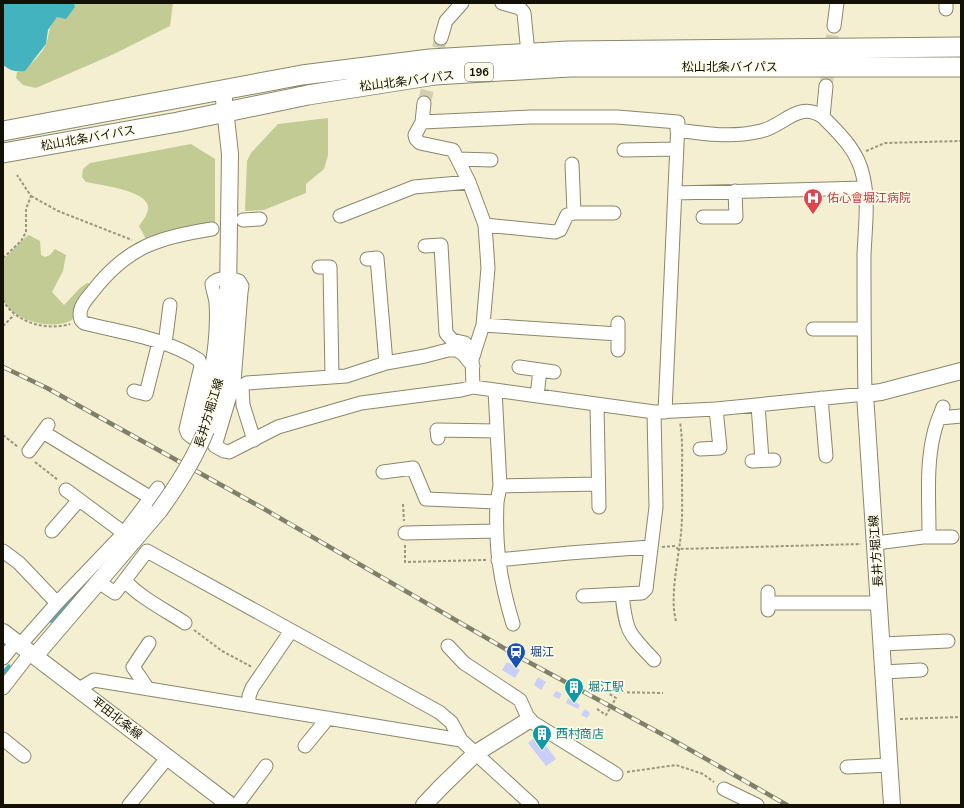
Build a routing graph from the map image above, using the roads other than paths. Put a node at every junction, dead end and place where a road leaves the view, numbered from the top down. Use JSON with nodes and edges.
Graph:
{"nodes":[{"id":1,"x":462,"y":3,"type":"edge"},
{"id":2,"x":502,"y":3,"type":"edge"},
{"id":3,"x":838,"y":3,"type":"edge"},
{"id":4,"x":520,"y":5,"type":"edge"},
{"id":5,"x":834,"y":26,"type":"tunnel mouth"},
{"id":6,"x":442,"y":38,"type":"tunnel mouth"},
{"id":7,"x":961,"y":47,"type":"edge"},
{"id":8,"x":528,"y":53,"type":"junction"},
{"id":9,"x":961,"y":67,"type":"edge"},
{"id":10,"x":826,"y":86,"type":"tunnel mouth"},
{"id":11,"x":223,"y":91,"type":"junction"},
{"id":12,"x":424,"y":103,"type":"tunnel mouth"},
{"id":13,"x":226,"y":112,"type":"junction"},
{"id":14,"x":823,"y":117,"type":"junction"},
{"id":15,"x":422,"y":122,"type":"junction"},
{"id":16,"x":677,"y":130,"type":"junction"},
{"id":17,"x":3,"y":131,"type":"edge"},
{"id":18,"x":677,"y":149,"type":"junction"},
{"id":19,"x":624,"y":150,"type":"dead end"},
{"id":20,"x":3,"y":153,"type":"edge"},
{"id":21,"x":458,"y":159,"type":"junction"},
{"id":22,"x":491,"y":160,"type":"dead end"},
{"id":23,"x":572,"y":164,"type":"dead end"},
{"id":24,"x":469,"y":182,"type":"junction"},
{"id":25,"x":864,"y":188,"type":"junction"},
{"id":26,"x":735,"y":191,"type":"junction"},
{"id":27,"x":675,"y":192,"type":"junction"},
{"id":28,"x":574,"y":213,"type":"junction"},
{"id":29,"x":614,"y":213,"type":"dead end"},
{"id":30,"x":340,"y":216,"type":"dead end"},
{"id":31,"x":703,"y":217,"type":"dead end"},
{"id":32,"x":260,"y":219,"type":"dead end"},
{"id":33,"x":243,"y":220,"type":"dead end"},
{"id":34,"x":484,"y":225,"type":"junction"},
{"id":35,"x":212,"y":229,"type":"dead end"},
{"id":36,"x":425,"y":246,"type":"dead end"},
{"id":37,"x":367,"y":259,"type":"dead end"},
{"id":38,"x":320,"y":267,"type":"dead end"},
{"id":39,"x":229,"y":278,"type":"junction"},
{"id":40,"x":170,"y":305,"type":"dead end"},
{"id":41,"x":483,"y":325,"type":"junction"},
{"id":42,"x":813,"y":329,"type":"dead end"},
{"id":43,"x":863,"y":329,"type":"junction"},
{"id":44,"x":162,"y":343,"type":"junction"},
{"id":45,"x":618,"y":350,"type":"dead end"},
{"id":46,"x":473,"y":360,"type":"junction"},
{"id":47,"x":386,"y":362,"type":"junction"},
{"id":48,"x":519,"y":367,"type":"dead end"},
{"id":49,"x":540,"y":370,"type":"junction"},
{"id":50,"x":961,"y":371,"type":"edge"},
{"id":51,"x":554,"y":372,"type":"dead end"},
{"id":52,"x":332,"y":377,"type":"junction"},
{"id":53,"x":473,"y":387,"type":"junction"},
{"id":54,"x":495,"y":390,"type":"junction"},
{"id":55,"x":134,"y":391,"type":"dead end"},
{"id":56,"x":865,"y":394,"type":"junction"},
{"id":57,"x":537,"y":396,"type":"junction"},
{"id":58,"x":821,"y":398,"type":"junction"},
{"id":59,"x":596,"y":405,"type":"junction"},
{"id":60,"x":758,"y":405,"type":"junction"},
{"id":61,"x":716,"y":409,"type":"junction"},
{"id":62,"x":665,"y":412,"type":"junction"},
{"id":63,"x":961,"y":416,"type":"edge"},
{"id":64,"x":497,"y":431,"type":"junction"},
{"id":65,"x":200,"y":434,"type":"junction"},
{"id":66,"x":438,"y":438,"type":"dead end"},
{"id":67,"x":254,"y":440,"type":"junction"},
{"id":68,"x":215,"y":446,"type":"junction"},
{"id":69,"x":700,"y":449,"type":"dead end"},
{"id":70,"x":29,"y":451,"type":"dead end"},
{"id":71,"x":826,"y":456,"type":"dead end"},
{"id":72,"x":763,"y":460,"type":"dead end"},
{"id":73,"x":383,"y":472,"type":"dead end"},
{"id":74,"x":598,"y":484,"type":"junction"},
{"id":75,"x":500,"y":486,"type":"junction"},
{"id":76,"x":66,"y":490,"type":"dead end"},
{"id":77,"x":79,"y":500,"type":"junction"},
{"id":78,"x":497,"y":502,"type":"junction"},
{"id":79,"x":599,"y":507,"type":"dead end"},
{"id":80,"x":52,"y":531,"type":"dead end"},
{"id":81,"x":496,"y":531,"type":"junction"},
{"id":82,"x":124,"y":533,"type":"junction"},
{"id":83,"x":404,"y":533,"type":"road end"},
{"id":84,"x":927,"y":537,"type":"junction"},
{"id":85,"x":952,"y":537,"type":"dead end"},
{"id":86,"x":876,"y":543,"type":"junction"},
{"id":87,"x":650,"y":547,"type":"junction"},
{"id":88,"x":3,"y":551,"type":"edge"},
{"id":89,"x":498,"y":560,"type":"junction"},
{"id":90,"x":125,"y":581,"type":"junction"},
{"id":91,"x":100,"y":583,"type":"junction"},
{"id":92,"x":622,"y":594,"type":"junction"},
{"id":93,"x":584,"y":596,"type":"dead end"},
{"id":94,"x":768,"y":602,"type":"dead end"},
{"id":95,"x":57,"y":603,"type":"junction"},
{"id":96,"x":879,"y":603,"type":"junction"},
{"id":97,"x":185,"y":623,"type":"road end"},
{"id":98,"x":513,"y":624,"type":"dead end"},
{"id":99,"x":291,"y":631,"type":"junction"},
{"id":100,"x":3,"y":632,"type":"edge"},
{"id":101,"x":948,"y":641,"type":"dead end"},
{"id":102,"x":149,"y":643,"type":"dead end"},
{"id":103,"x":882,"y":644,"type":"junction"},
{"id":104,"x":448,"y":646,"type":"dead end"},
{"id":105,"x":26,"y":648,"type":"junction"},
{"id":106,"x":3,"y":658,"type":"edge"},
{"id":107,"x":654,"y":660,"type":"dead end"},
{"id":108,"x":921,"y":670,"type":"dead end"},
{"id":109,"x":883,"y":672,"type":"junction"},
{"id":110,"x":3,"y":688,"type":"edge"},
{"id":111,"x":79,"y":689,"type":"junction"},
{"id":112,"x":148,"y":689,"type":"junction"},
{"id":113,"x":249,"y":705,"type":"junction"},
{"id":114,"x":328,"y":718,"type":"junction"},
{"id":115,"x":529,"y":720,"type":"junction"},
{"id":116,"x":3,"y":739,"type":"edge"},
{"id":117,"x":461,"y":740,"type":"junction"},
{"id":118,"x":305,"y":746,"type":"dead end"},
{"id":119,"x":476,"y":753,"type":"junction"},
{"id":120,"x":24,"y":756,"type":"dead end"},
{"id":121,"x":168,"y":758,"type":"junction"},
{"id":122,"x":889,"y":765,"type":"junction"},
{"id":123,"x":266,"y":766,"type":"dead end"},
{"id":124,"x":847,"y":768,"type":"dead end"},
{"id":125,"x":616,"y":774,"type":"road end"},
{"id":126,"x":724,"y":789,"type":"road end"},
{"id":127,"x":129,"y":805,"type":"edge"},
{"id":128,"x":230,"y":805,"type":"edge"},
{"id":129,"x":237,"y":805,"type":"edge"},
{"id":130,"x":424,"y":805,"type":"edge"},
{"id":131,"x":532,"y":805,"type":"edge"},
{"id":132,"x":757,"y":805,"type":"edge"},
{"id":133,"x":892,"y":805,"type":"edge"}],
"edges":[{"from":1,"to":6,"type":"street"},
{"from":2,"to":4,"type":"street"},
{"from":3,"to":5,"type":"street"},
{"from":4,"to":8,"type":"street"},
{"from":7,"to":8,"type":"highway","name":"松山北条バイパス","number":"196"},
{"from":8,"to":11,"type":"highway","name":"松山北条バイパス","number":"196"},
{"from":9,"to":13,"type":"highway","name":"松山北条バイパス","number":"196"},
{"from":10,"to":14,"type":"street"},
{"from":11,"to":13,"type":"main road","name":"長井方堀江線"},
{"from":11,"to":17,"type":"highway","name":"松山北条バイパス","number":"196"},
{"from":12,"to":15,"type":"street"},
{"from":13,"to":20,"type":"highway","name":"松山北条バイパス","number":"196"},
{"from":13,"to":39,"type":"main road","name":"長井方堀江線"},
{"from":14,"to":16,"type":"street"},
{"from":14,"to":25,"type":"street"},
{"from":15,"to":16,"type":"street"},
{"from":15,"to":21,"type":"street"},
{"from":16,"to":18,"type":"street"},
{"from":18,"to":19,"type":"street"},
{"from":18,"to":27,"type":"street"},
{"from":21,"to":22,"type":"street"},
{"from":21,"to":24,"type":"street"},
{"from":23,"to":28,"type":"street"},
{"from":24,"to":30,"type":"street"},
{"from":24,"to":34,"type":"street"},
{"from":25,"to":26,"type":"street"},
{"from":25,"to":43,"type":"street"},
{"from":26,"to":27,"type":"street"},
{"from":26,"to":31,"type":"street"},
{"from":27,"to":62,"type":"street"},
{"from":28,"to":29,"type":"street"},
{"from":28,"to":34,"type":"street"},
{"from":32,"to":33,"type":"street"},
{"from":34,"to":41,"type":"street"},
{"from":35,"to":44,"type":"street"},
{"from":36,"to":46,"type":"street"},
{"from":37,"to":47,"type":"street"},
{"from":38,"to":52,"type":"street"},
{"from":39,"to":65,"type":"main road","name":"長井方堀江線"},
{"from":39,"to":68,"type":"street"},
{"from":40,"to":44,"type":"street"},
{"from":41,"to":45,"type":"street"},
{"from":41,"to":46,"type":"street"},
{"from":42,"to":43,"type":"street"},
{"from":43,"to":56,"type":"street"},
{"from":44,"to":55,"type":"street"},
{"from":44,"to":65,"type":"street"},
{"from":46,"to":47,"type":"street"},
{"from":46,"to":53,"type":"street"},
{"from":47,"to":52,"type":"street"},
{"from":48,"to":49,"type":"street"},
{"from":49,"to":51,"type":"street"},
{"from":49,"to":57,"type":"street"},
{"from":50,"to":56,"type":"main road"},
{"from":52,"to":67,"type":"street"},
{"from":53,"to":54,"type":"street"},
{"from":53,"to":67,"type":"street"},
{"from":54,"to":57,"type":"street"},
{"from":54,"to":64,"type":"street"},
{"from":56,"to":58,"type":"street"},
{"from":56,"to":86,"type":"main road","name":"長井方堀江線"},
{"from":57,"to":59,"type":"street"},
{"from":58,"to":60,"type":"street"},
{"from":58,"to":71,"type":"street"},
{"from":59,"to":62,"type":"street"},
{"from":59,"to":74,"type":"street"},
{"from":60,"to":61,"type":"street"},
{"from":60,"to":72,"type":"street"},
{"from":61,"to":62,"type":"street"},
{"from":61,"to":69,"type":"street"},
{"from":62,"to":87,"type":"street"},
{"from":63,"to":84,"type":"street"},
{"from":64,"to":66,"type":"street"},
{"from":64,"to":75,"type":"street"},
{"from":65,"to":68,"type":"street"},
{"from":65,"to":91,"type":"main road","name":"長井方堀江線","bridge":true},
{"from":67,"to":68,"type":"street"},
{"from":70,"to":82,"type":"street"},
{"from":73,"to":78,"type":"street"},
{"from":74,"to":75,"type":"street"},
{"from":74,"to":79,"type":"street"},
{"from":75,"to":78,"type":"street"},
{"from":76,"to":77,"type":"street"},
{"from":77,"to":80,"type":"street"},
{"from":77,"to":82,"type":"street"},
{"from":78,"to":81,"type":"street"},
{"from":81,"to":83,"type":"street"},
{"from":81,"to":89,"type":"street"},
{"from":82,"to":95,"type":"street"},
{"from":84,"to":85,"type":"street"},
{"from":84,"to":86,"type":"street"},
{"from":86,"to":96,"type":"main road","name":"長井方堀江線"},
{"from":87,"to":89,"type":"street"},
{"from":87,"to":92,"type":"street"},
{"from":88,"to":95,"type":"street"},
{"from":89,"to":98,"type":"street"},
{"from":90,"to":91,"type":"street"},
{"from":90,"to":97,"type":"street"},
{"from":90,"to":99,"type":"street"},
{"from":91,"to":105,"type":"main road","name":"長井方堀江線"},
{"from":92,"to":93,"type":"street"},
{"from":92,"to":107,"type":"street"},
{"from":94,"to":96,"type":"street"},
{"from":95,"to":105,"type":"street"},
{"from":96,"to":103,"type":"main road","name":"長井方堀江線"},
{"from":99,"to":113,"type":"street"},
{"from":99,"to":117,"type":"street"},
{"from":100,"to":105,"type":"main road","name":"平田北条線"},
{"from":101,"to":103,"type":"street"},
{"from":102,"to":112,"type":"street"},
{"from":103,"to":109,"type":"main road","name":"長井方堀江線"},
{"from":104,"to":115,"type":"street"},
{"from":105,"to":106,"type":"street"},
{"from":105,"to":110,"type":"street"},
{"from":105,"to":111,"type":"main road","name":"平田北条線"},
{"from":108,"to":109,"type":"street"},
{"from":109,"to":122,"type":"main road","name":"長井方堀江線"},
{"from":111,"to":112,"type":"street"},
{"from":111,"to":121,"type":"main road","name":"平田北条線"},
{"from":112,"to":113,"type":"street"},
{"from":113,"to":114,"type":"street"},
{"from":114,"to":117,"type":"street"},
{"from":114,"to":118,"type":"street"},
{"from":115,"to":119,"type":"main road"},
{"from":115,"to":125,"type":"street"},
{"from":116,"to":120,"type":"street"},
{"from":117,"to":119,"type":"street"},
{"from":119,"to":130,"type":"main road"},
{"from":119,"to":131,"type":"street"},
{"from":121,"to":127,"type":"street"},
{"from":121,"to":128,"type":"main road","name":"平田北条線"},
{"from":122,"to":124,"type":"street"},
{"from":122,"to":133,"type":"main road","name":"長井方堀江線"},
{"from":123,"to":129,"type":"street"},
{"from":126,"to":132,"type":"street"}]}
